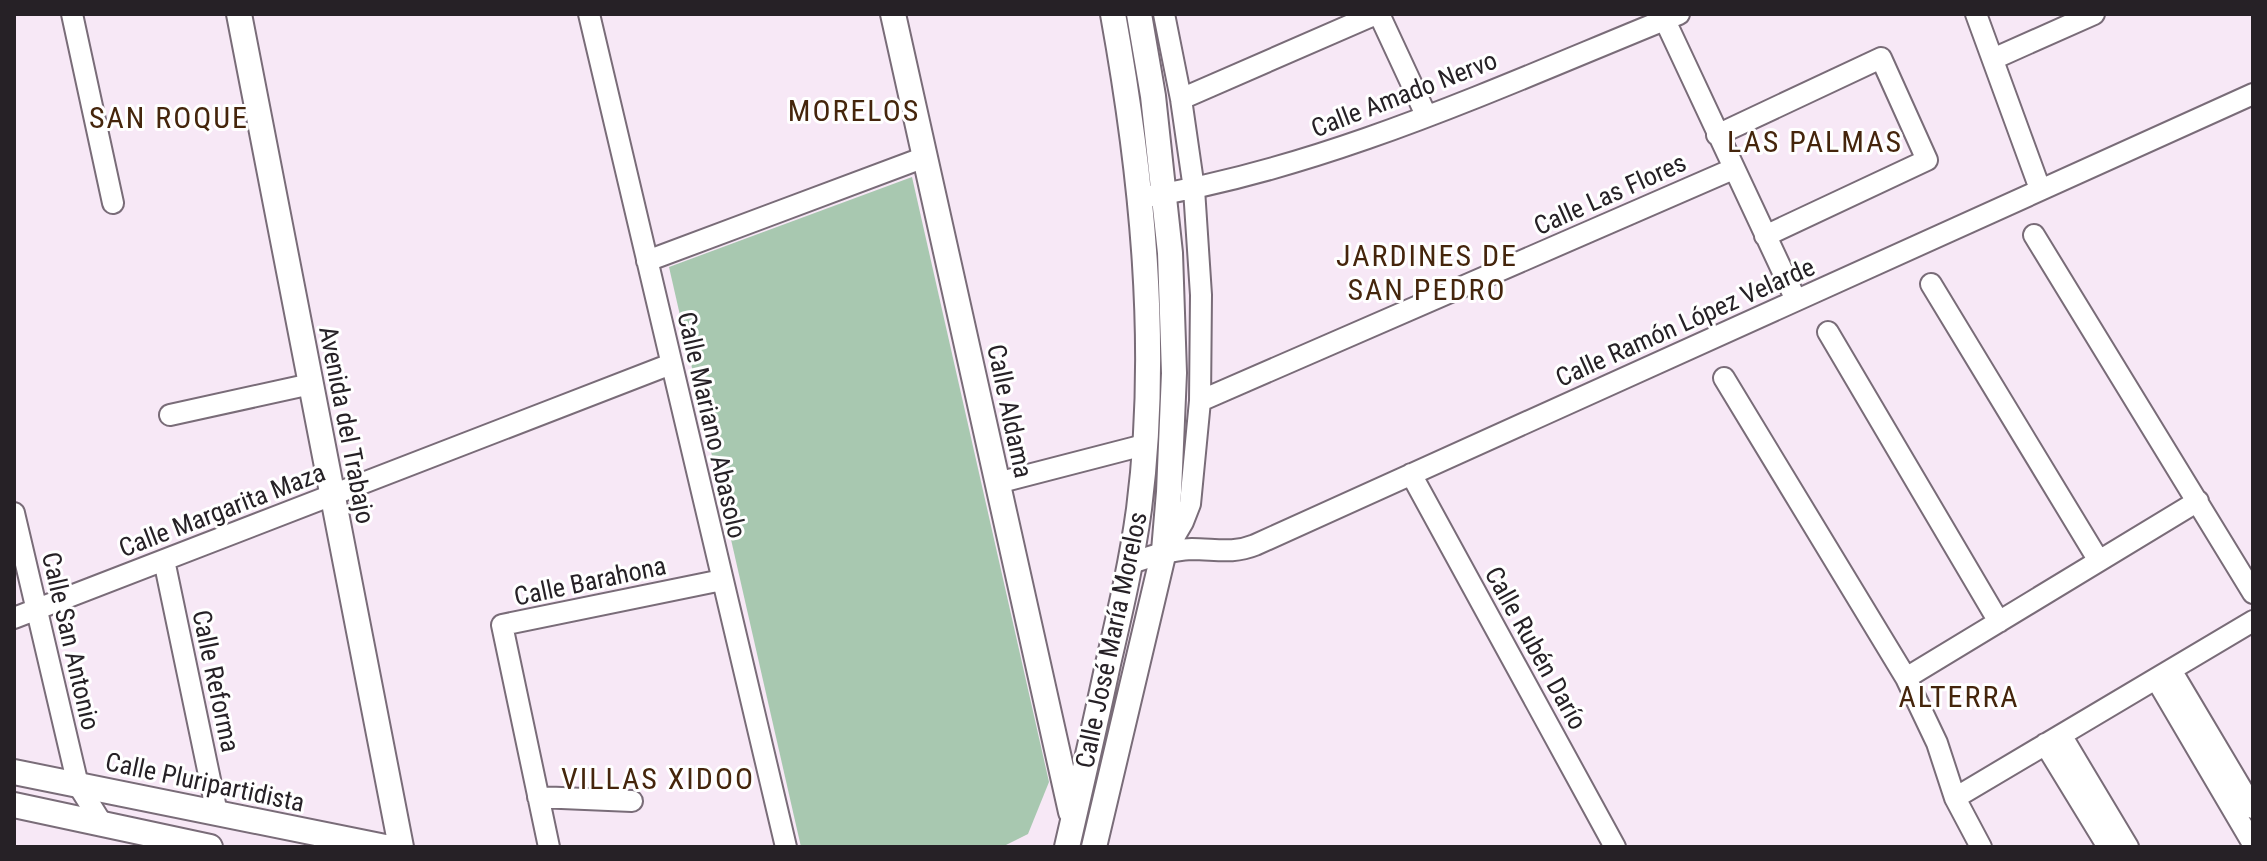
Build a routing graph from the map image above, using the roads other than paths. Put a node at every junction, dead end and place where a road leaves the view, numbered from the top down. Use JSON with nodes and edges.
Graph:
{"nodes":[{"id":1,"x":72,"y":14,"type":"edge"},
{"id":2,"x":239,"y":14,"type":"edge"},
{"id":3,"x":589,"y":14,"type":"edge"},
{"id":4,"x":893,"y":14,"type":"edge"},
{"id":5,"x":1113,"y":14,"type":"edge"},
{"id":6,"x":1139,"y":14,"type":"edge"},
{"id":7,"x":1164,"y":14,"type":"edge"},
{"id":8,"x":1377,"y":14,"type":"edge"},
{"id":9,"x":1976,"y":14,"type":"edge"},
{"id":10,"x":2094,"y":14,"type":"edge"},
{"id":11,"x":1668,"y":16,"type":"edge"},
{"id":12,"x":1993,"y":59,"type":"junction"},
{"id":13,"x":2253,"y":94,"type":"edge"},
{"id":14,"x":1181,"y":99,"type":"junction"},
{"id":15,"x":1426,"y":115,"type":"junction"},
{"id":16,"x":1717,"y":135,"type":"junction"},
{"id":17,"x":925,"y":157,"type":"junction"},
{"id":18,"x":1733,"y":169,"type":"junction"},
{"id":19,"x":1194,"y":189,"type":"junction"},
{"id":20,"x":2040,"y":189,"type":"junction"},
{"id":21,"x":1166,"y":194,"type":"junction"},
{"id":22,"x":1140,"y":198,"type":"junction"},
{"id":23,"x":113,"y":203,"type":"dead end"},
{"id":24,"x":2034,"y":235,"type":"dead end"},
{"id":25,"x":1765,"y":236,"type":"junction"},
{"id":26,"x":647,"y":261,"type":"junction"},
{"id":27,"x":1931,"y":284,"type":"dead end"},
{"id":28,"x":1796,"y":300,"type":"junction"},
{"id":29,"x":1828,"y":332,"type":"dead end"},
{"id":30,"x":671,"y":364,"type":"junction"},
{"id":31,"x":1724,"y":378,"type":"dead end"},
{"id":32,"x":311,"y":384,"type":"junction"},
{"id":33,"x":1200,"y":401,"type":"junction"},
{"id":34,"x":170,"y":415,"type":"dead end"},
{"id":35,"x":1144,"y":445,"type":"junction"},
{"id":36,"x":1411,"y":474,"type":"junction"},
{"id":37,"x":997,"y":483,"type":"junction"},
{"id":38,"x":333,"y":496,"type":"junction"},
{"id":39,"x":2198,"y":501,"type":"junction"},
{"id":40,"x":14,"y":513,"type":"edge"},
{"id":41,"x":1165,"y":551,"type":"junction"},
{"id":42,"x":164,"y":560,"type":"junction"},
{"id":43,"x":2099,"y":561,"type":"junction"},
{"id":44,"x":1131,"y":563,"type":"junction"},
{"id":45,"x":722,"y":580,"type":"junction"},
{"id":46,"x":2253,"y":593,"type":"edge"},
{"id":47,"x":36,"y":610,"type":"junction"},
{"id":48,"x":14,"y":618,"type":"edge"},
{"id":49,"x":2253,"y":621,"type":"edge"},
{"id":50,"x":1999,"y":622,"type":"junction"},
{"id":51,"x":2164,"y":674,"type":"junction"},
{"id":52,"x":1906,"y":678,"type":"junction"},
{"id":53,"x":2053,"y":740,"type":"junction"},
{"id":54,"x":14,"y":772,"type":"edge"},
{"id":55,"x":78,"y":785,"type":"junction"},
{"id":56,"x":538,"y":797,"type":"junction"},
{"id":57,"x":1955,"y":798,"type":"junction"},
{"id":58,"x":632,"y":801,"type":"dead end"},
{"id":59,"x":14,"y":805,"type":"edge"},
{"id":60,"x":2253,"y":808,"type":"edge"},
{"id":61,"x":217,"y":813,"type":"junction"},
{"id":62,"x":1073,"y":820,"type":"junction"},
{"id":63,"x":101,"y":822,"type":"junction"},
{"id":64,"x":316,"y":841,"type":"edge"},
{"id":65,"x":2253,"y":844,"type":"edge"},
{"id":66,"x":210,"y":847,"type":"edge"},
{"id":67,"x":385,"y":847,"type":"edge"},
{"id":68,"x":401,"y":847,"type":"edge"},
{"id":69,"x":549,"y":847,"type":"edge"},
{"id":70,"x":786,"y":847,"type":"edge"},
{"id":71,"x":1067,"y":847,"type":"edge"},
{"id":72,"x":1094,"y":847,"type":"edge"},
{"id":73,"x":1615,"y":847,"type":"edge"},
{"id":74,"x":1981,"y":847,"type":"edge"},
{"id":75,"x":2108,"y":847,"type":"edge"},
{"id":76,"x":2128,"y":847,"type":"edge"}],
"edges":[{"from":1,"to":23,"type":"street"},
{"from":2,"to":32,"type":"street","name":"Avenida del Trabajo"},
{"from":3,"to":26,"type":"street","name":"Calle Mariano Abasolo"},
{"from":4,"to":17,"type":"street","name":"Calle Aldama"},
{"from":5,"to":22,"type":"street","name":"Calle José María Morelos"},
{"from":6,"to":21,"type":"street","name":"Calle José María Morelos"},
{"from":7,"to":14,"type":"street"},
{"from":8,"to":14,"type":"street"},
{"from":8,"to":15,"type":"street"},
{"from":9,"to":12,"type":"street"},
{"from":10,"to":12,"type":"street"},
{"from":11,"to":15,"type":"street","name":"Calle Amado Nervo"},
{"from":11,"to":16,"type":"street"},
{"from":12,"to":20,"type":"street"},
{"from":13,"to":20,"type":"street","name":"Calle Ramón López Velarde"},
{"from":14,"to":19,"type":"street"},
{"from":15,"to":19,"type":"street","name":"Calle Amado Nervo"},
{"from":16,"to":18,"type":"street"},
{"from":16,"to":25,"type":"street"},
{"from":17,"to":26,"type":"street"},
{"from":17,"to":37,"type":"street","name":"Calle Aldama"},
{"from":18,"to":25,"type":"street"},
{"from":18,"to":33,"type":"street","name":"Calle Las Flores"},
{"from":19,"to":21,"type":"street","name":"Calle Amado Nervo"},
{"from":19,"to":33,"type":"street"},
{"from":20,"to":28,"type":"street","name":"Calle Ramón López Velarde"},
{"from":21,"to":22,"type":"street","name":"Calle Amado Nervo"},
{"from":21,"to":41,"type":"street","name":"Calle José María Morelos"},
{"from":22,"to":35,"type":"street","name":"Calle José María Morelos"},
{"from":24,"to":39,"type":"street"},
{"from":25,"to":28,"type":"street"},
{"from":26,"to":30,"type":"street","name":"Calle Mariano Abasolo"},
{"from":27,"to":43,"type":"street"},
{"from":28,"to":36,"type":"street","name":"Calle Ramón López Velarde"},
{"from":29,"to":50,"type":"street"},
{"from":30,"to":38,"type":"street","name":"Calle Margarita Maza"},
{"from":30,"to":45,"type":"street","name":"Calle Mariano Abasolo"},
{"from":31,"to":52,"type":"street"},
{"from":32,"to":34,"type":"street"},
{"from":32,"to":38,"type":"street","name":"Avenida del Trabajo"},
{"from":33,"to":41,"type":"street"},
{"from":35,"to":37,"type":"street"},
{"from":35,"to":44,"type":"street","name":"Calle José María Morelos"},
{"from":36,"to":41,"type":"street","name":"Calle Ramón López Velarde"},
{"from":36,"to":73,"type":"street","name":"Calle Rubén Darío"},
{"from":37,"to":62,"type":"street","name":"Calle Aldama"},
{"from":38,"to":42,"type":"street","name":"Calle Margarita Maza"},
{"from":38,"to":68,"type":"street","name":"Avenida del Trabajo"},
{"from":39,"to":43,"type":"street"},
{"from":39,"to":46,"type":"street"},
{"from":40,"to":47,"type":"street","name":"Calle San Antonio"},
{"from":41,"to":44,"type":"street","name":"Calle Ramón López Velarde"},
{"from":41,"to":72,"type":"street","name":"Calle José María Morelos"},
{"from":42,"to":47,"type":"street","name":"Calle Margarita Maza"},
{"from":42,"to":61,"type":"street","name":"Calle Reforma"},
{"from":43,"to":50,"type":"street"},
{"from":44,"to":62,"type":"street","name":"Calle José María Morelos"},
{"from":45,"to":56,"type":"street","name":"Calle Barahona"},
{"from":45,"to":70,"type":"street","name":"Calle Mariano Abasolo"},
{"from":47,"to":48,"type":"street","name":"Calle Margarita Maza"},
{"from":47,"to":55,"type":"street","name":"Calle San Antonio"},
{"from":49,"to":51,"type":"street"},
{"from":50,"to":52,"type":"street"},
{"from":51,"to":53,"type":"street"},
{"from":51,"to":60,"type":"street"},
{"from":51,"to":65,"type":"street"},
{"from":52,"to":57,"type":"street"},
{"from":53,"to":57,"type":"street"},
{"from":53,"to":75,"type":"street"},
{"from":53,"to":76,"type":"street"},
{"from":54,"to":55,"type":"street","name":"Calle Pluripartidista"},
{"from":55,"to":61,"type":"street","name":"Calle Pluripartidista"},
{"from":55,"to":63,"type":"street","name":"Calle San Antonio"},
{"from":56,"to":58,"type":"street"},
{"from":56,"to":69,"type":"street","name":"Calle Barahona"},
{"from":57,"to":74,"type":"street"},
{"from":59,"to":63,"type":"street"},
{"from":61,"to":64,"type":"street","name":"Calle Pluripartidista"},
{"from":62,"to":71,"type":"street","name":"Calle José María Morelos"},
{"from":63,"to":66,"type":"street"},
{"from":64,"to":67,"type":"street","name":"Calle Pluripartidista"}]}
